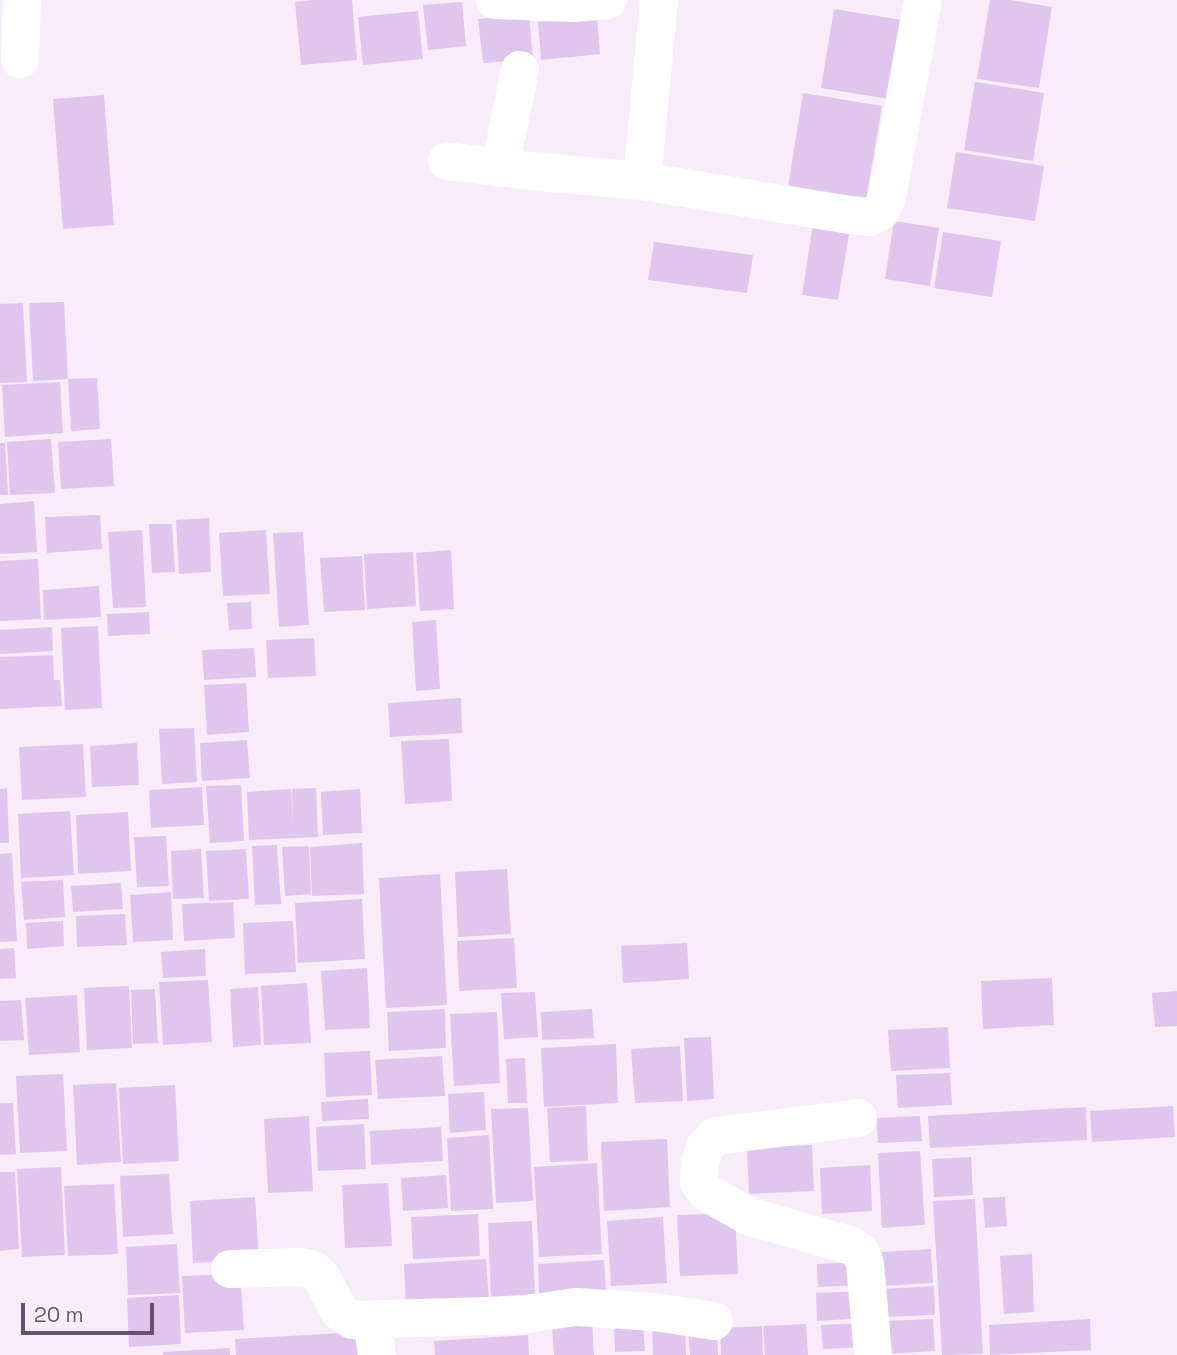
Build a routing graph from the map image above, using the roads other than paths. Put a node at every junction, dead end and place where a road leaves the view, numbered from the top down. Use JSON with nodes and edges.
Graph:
{"nodes":[{"id":1,"x":22,"y":0,"type":"edge"},
{"id":2,"x":495,"y":0,"type":"edge"},
{"id":3,"x":608,"y":0,"type":"edge"},
{"id":4,"x":659,"y":0,"type":"edge"},
{"id":5,"x":923,"y":0,"type":"edge"},
{"id":6,"x":20,"y":59,"type":"dead end"},
{"id":7,"x":520,"y":70,"type":"dead end"},
{"id":8,"x":447,"y":161,"type":"dead end"},
{"id":9,"x":500,"y":168,"type":"junction"},
{"id":10,"x":642,"y":181,"type":"junction"},
{"id":11,"x":859,"y":1118,"type":"dead end"},
{"id":12,"x":230,"y":1269,"type":"dead end"},
{"id":13,"x":714,"y":1321,"type":"dead end"},
{"id":14,"x":375,"y":1338,"type":"edge"},
{"id":15,"x":873,"y":1355,"type":"edge"}],
"edges":[{"from":1,"to":6,"type":"street"},
{"from":2,"to":3,"type":"street"},
{"from":4,"to":10,"type":"street"},
{"from":5,"to":10,"type":"street"},
{"from":7,"to":9,"type":"street"},
{"from":8,"to":9,"type":"street"},
{"from":9,"to":10,"type":"street"},
{"from":11,"to":15,"type":"street"},
{"from":12,"to":14,"type":"street"},
{"from":13,"to":14,"type":"street"}]}
